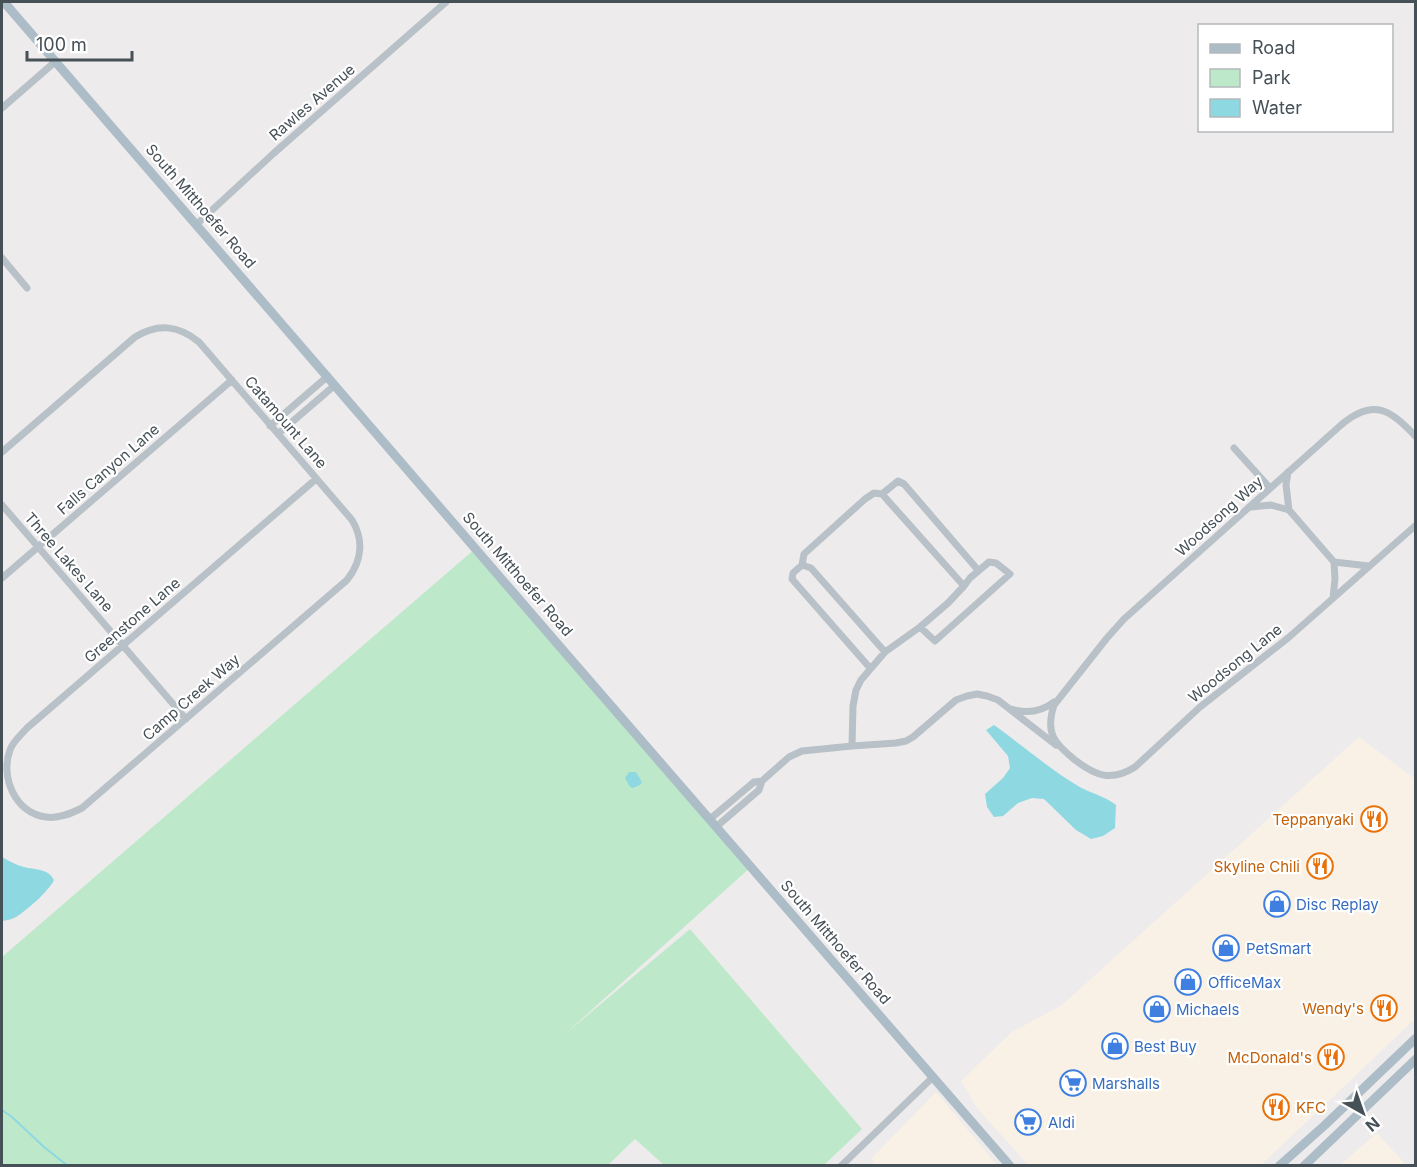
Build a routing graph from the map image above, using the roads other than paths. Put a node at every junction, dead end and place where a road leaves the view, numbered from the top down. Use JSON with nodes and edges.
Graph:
{"nodes":[{"id":1,"x":4,"y":2,"type":"edge"},
{"id":2,"x":446,"y":2,"type":"edge"},
{"id":3,"x":56,"y":61,"type":"junction"},
{"id":4,"x":2,"y":108,"type":"edge"},
{"id":5,"x":197,"y":224,"type":"junction"},
{"id":6,"x":2,"y":258,"type":"edge"},
{"id":7,"x":27,"y":288,"type":"dead end"},
{"id":8,"x":328,"y":376,"type":"junction"},
{"id":9,"x":232,"y":380,"type":"junction"},
{"id":10,"x":335,"y":385,"type":"junction"},
{"id":11,"x":270,"y":426,"type":"junction"},
{"id":12,"x":278,"y":434,"type":"junction"},
{"id":13,"x":1416,"y":437,"type":"edge"},
{"id":14,"x":1234,"y":448,"type":"dead end"},
{"id":15,"x":2,"y":452,"type":"edge"},
{"id":16,"x":1288,"y":472,"type":"junction"},
{"id":17,"x":316,"y":479,"type":"junction"},
{"id":18,"x":1270,"y":488,"type":"junction"},
{"id":19,"x":882,"y":494,"type":"junction"},
{"id":20,"x":2,"y":505,"type":"edge"},
{"id":21,"x":1251,"y":507,"type":"junction"},
{"id":22,"x":1289,"y":510,"type":"junction"},
{"id":23,"x":1416,"y":525,"type":"edge"},
{"id":24,"x":38,"y":547,"type":"junction"},
{"id":25,"x":360,"y":551,"type":"joint"},
{"id":26,"x":1334,"y":562,"type":"junction"},
{"id":27,"x":802,"y":565,"type":"junction"},
{"id":28,"x":1369,"y":566,"type":"junction"},
{"id":29,"x":978,"y":570,"type":"junction"},
{"id":30,"x":2,"y":579,"type":"edge"},
{"id":31,"x":964,"y":586,"type":"junction"},
{"id":32,"x":1333,"y":598,"type":"junction"},
{"id":33,"x":920,"y":627,"type":"junction"},
{"id":34,"x":123,"y":646,"type":"junction"},
{"id":35,"x":885,"y":652,"type":"junction"},
{"id":36,"x":870,"y":668,"type":"junction"},
{"id":37,"x":1057,"y":699,"type":"junction"},
{"id":38,"x":1006,"y":707,"type":"junction"},
{"id":39,"x":186,"y":718,"type":"junction"},
{"id":40,"x":852,"y":746,"type":"junction"},
{"id":41,"x":1061,"y":748,"type":"junction"},
{"id":42,"x":17,"y":801,"type":"joint"},
{"id":43,"x":713,"y":823,"type":"junction"},
{"id":44,"x":1416,"y":1038,"type":"edge"},
{"id":45,"x":1416,"y":1059,"type":"edge"},
{"id":46,"x":933,"y":1077,"type":"junction"},
{"id":47,"x":841,"y":1166,"type":"edge"},
{"id":48,"x":1011,"y":1166,"type":"edge"},
{"id":49,"x":1280,"y":1166,"type":"edge"},
{"id":50,"x":1304,"y":1166,"type":"edge"}],
"edges":[{"from":1,"to":3,"type":"main road","name":"South Mitthoefer Road"},
{"from":2,"to":5,"type":"street","name":"Rawles Avenue"},
{"from":3,"to":4,"type":"street"},
{"from":3,"to":5,"type":"main road","name":"South Mitthoefer Road"},
{"from":5,"to":8,"type":"main road","name":"South Mitthoefer Road"},
{"from":6,"to":7,"type":"street"},
{"from":8,"to":10,"type":"main road","name":"South Mitthoefer Road"},
{"from":8,"to":11,"type":"street"},
{"from":9,"to":11,"type":"street","name":"Catamount Lane"},
{"from":9,"to":15,"type":"street","name":"Catamount Lane"},
{"from":9,"to":24,"type":"street","name":"Falls Canyon Lane"},
{"from":10,"to":12,"type":"street"},
{"from":10,"to":43,"type":"main road","name":"South Mitthoefer Road"},
{"from":11,"to":12,"type":"street","name":"Catamount Lane"},
{"from":12,"to":17,"type":"street","name":"Catamount Lane"},
{"from":13,"to":16,"type":"street","name":"Woodsong Way"},
{"from":14,"to":18,"type":"street"},
{"from":16,"to":18,"type":"street","name":"Woodsong Way"},
{"from":16,"to":22,"type":"street"},
{"from":17,"to":25,"type":"street","name":"Catamount Lane"},
{"from":17,"to":34,"type":"street","name":"Greenstone Lane"},
{"from":18,"to":21,"type":"street","name":"Woodsong Way"},
{"from":19,"to":27,"type":"street"},
{"from":19,"to":29,"type":"street"},
{"from":19,"to":31,"type":"street"},
{"from":20,"to":24,"type":"street","name":"Three Lakes Lane"},
{"from":21,"to":22,"type":"street"},
{"from":21,"to":37,"type":"street","name":"Woodsong Way"},
{"from":22,"to":26,"type":"street"},
{"from":23,"to":28,"type":"street","name":"Woodsong Lane"},
{"from":24,"to":30,"type":"street","name":"Falls Canyon Lane"},
{"from":24,"to":34,"type":"street","name":"Three Lakes Lane"},
{"from":25,"to":39,"type":"street","name":"Camp Creek Way"},
{"from":26,"to":28,"type":"street"},
{"from":26,"to":32,"type":"street"},
{"from":27,"to":35,"type":"street"},
{"from":27,"to":36,"type":"street"},
{"from":28,"to":32,"type":"street","name":"Woodsong Lane"},
{"from":29,"to":31,"type":"street"},
{"from":29,"to":33,"type":"street"},
{"from":31,"to":33,"type":"street"},
{"from":32,"to":41,"type":"street","name":"Woodsong Lane"},
{"from":33,"to":35,"type":"street"},
{"from":34,"to":39,"type":"street","name":"Three Lakes Lane"},
{"from":34,"to":42,"type":"street","name":"Greenstone Lane"},
{"from":35,"to":36,"type":"street"},
{"from":36,"to":40,"type":"street"},
{"from":37,"to":38,"type":"street","name":"Woodsong Way"},
{"from":37,"to":41,"type":"street","name":"Woodsong Lane"},
{"from":38,"to":40,"type":"street","name":"Woodsong Way"},
{"from":38,"to":41,"type":"street","name":"Woodsong Lane"},
{"from":39,"to":42,"type":"street","name":"Camp Creek Way"},
{"from":40,"to":43,"type":"street","name":"Woodsong Way"},
{"from":43,"to":46,"type":"main road","name":"South Mitthoefer Road"},
{"from":44,"to":49,"type":"main road"},
{"from":45,"to":50,"type":"main road"},
{"from":46,"to":47,"type":"street"},
{"from":46,"to":48,"type":"main road","name":"South Mitthoefer Road"}]}
